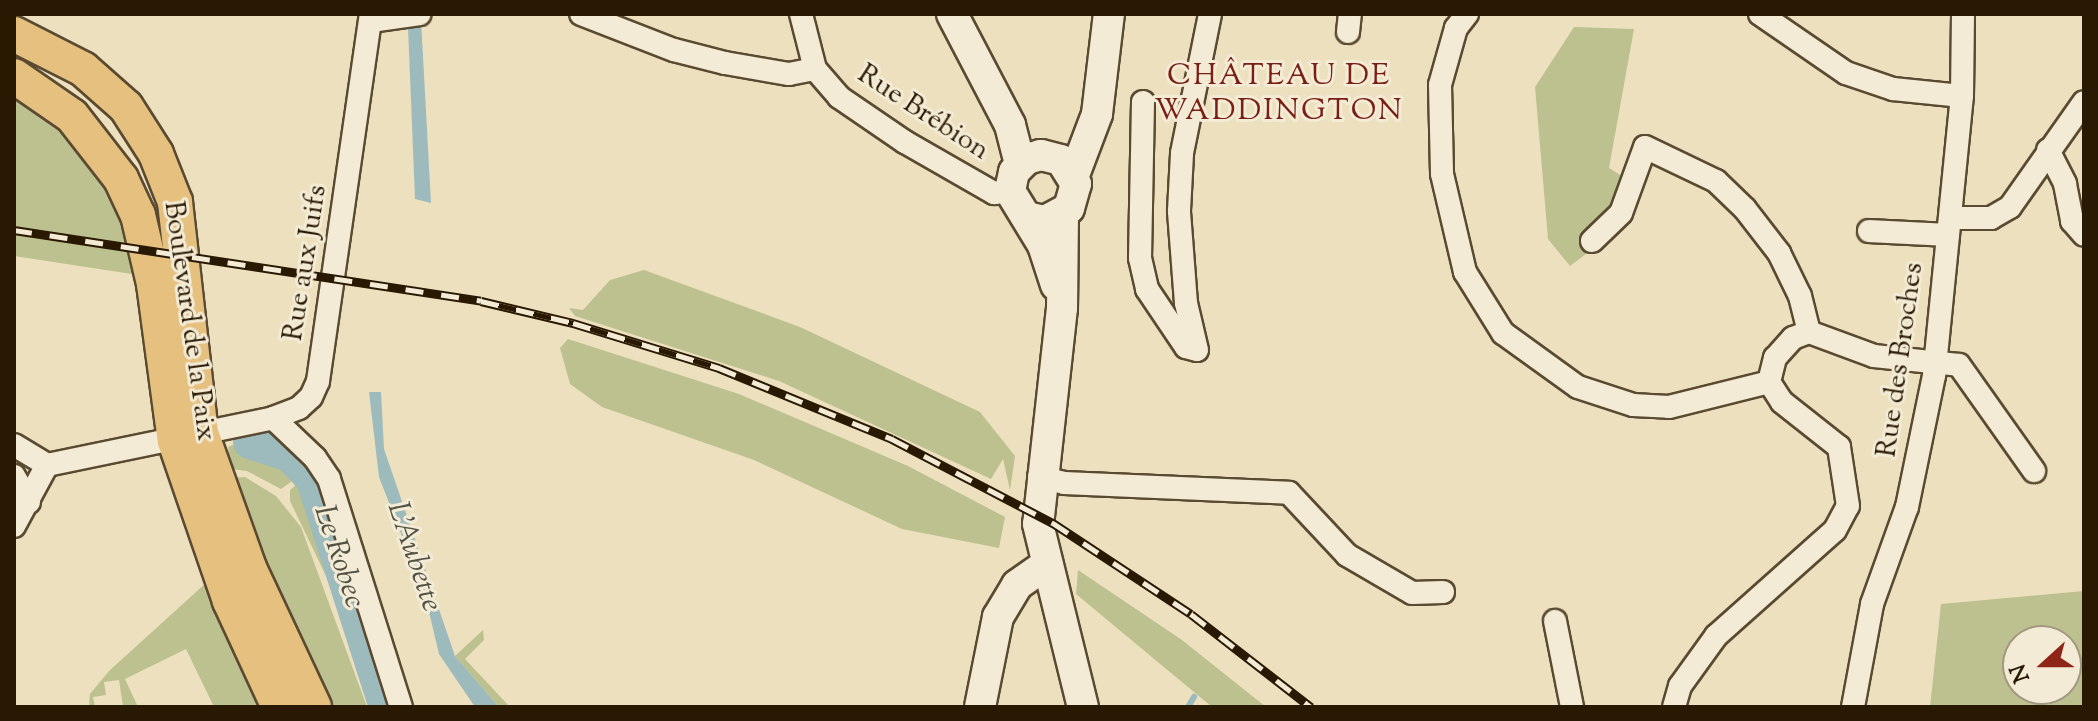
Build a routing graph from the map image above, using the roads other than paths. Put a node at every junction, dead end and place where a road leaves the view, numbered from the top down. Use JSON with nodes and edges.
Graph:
{"nodes":[{"id":1,"x":581,"y":14,"type":"edge"},
{"id":2,"x":801,"y":14,"type":"edge"},
{"id":3,"x":952,"y":14,"type":"edge"},
{"id":4,"x":1109,"y":14,"type":"edge"},
{"id":5,"x":1210,"y":14,"type":"edge"},
{"id":6,"x":1467,"y":14,"type":"edge"},
{"id":7,"x":1760,"y":14,"type":"edge"},
{"id":8,"x":1963,"y":14,"type":"edge"},
{"id":9,"x":414,"y":16,"type":"edge"},
{"id":10,"x":371,"y":17,"type":"edge"},
{"id":11,"x":14,"y":34,"type":"edge"},
{"id":12,"x":815,"y":69,"type":"junction"},
{"id":13,"x":14,"y":76,"type":"edge"},
{"id":14,"x":1962,"y":96,"type":"junction"},
{"id":15,"x":1143,"y":102,"type":"dead end"},
{"id":16,"x":2084,"y":102,"type":"edge"},
{"id":17,"x":2048,"y":150,"type":"junction"},
{"id":18,"x":1041,"y":169,"type":"junction"},
{"id":19,"x":1063,"y":215,"type":"junction"},
{"id":20,"x":1027,"y":217,"type":"junction"},
{"id":21,"x":1949,"y":227,"type":"junction"},
{"id":22,"x":1869,"y":231,"type":"dead end"},
{"id":23,"x":2084,"y":235,"type":"edge"},
{"id":24,"x":1592,"y":241,"type":"dead end"},
{"id":25,"x":1062,"y":308,"type":"junction"},
{"id":26,"x":1809,"y":332,"type":"junction"},
{"id":27,"x":1934,"y":361,"type":"junction"},
{"id":28,"x":1769,"y":382,"type":"junction"},
{"id":29,"x":273,"y":418,"type":"junction"},
{"id":30,"x":188,"y":437,"type":"junction"},
{"id":31,"x":14,"y":445,"type":"edge"},
{"id":32,"x":47,"y":465,"type":"junction"},
{"id":33,"x":2034,"y":471,"type":"dead end"},
{"id":34,"x":14,"y":476,"type":"edge"},
{"id":35,"x":1039,"y":477,"type":"junction"},
{"id":36,"x":29,"y":502,"type":"junction"},
{"id":37,"x":14,"y":526,"type":"edge"},
{"id":38,"x":1047,"y":564,"type":"junction"},
{"id":39,"x":1443,"y":592,"type":"dead end"},
{"id":40,"x":1054,"y":593,"type":"junction"},
{"id":41,"x":1007,"y":602,"type":"junction"},
{"id":42,"x":1555,"y":621,"type":"dead end"},
{"id":43,"x":279,"y":707,"type":"edge"},
{"id":44,"x":314,"y":707,"type":"edge"},
{"id":45,"x":401,"y":707,"type":"edge"},
{"id":46,"x":980,"y":707,"type":"edge"},
{"id":47,"x":1083,"y":707,"type":"edge"},
{"id":48,"x":1572,"y":707,"type":"edge"},
{"id":49,"x":1674,"y":707,"type":"edge"},
{"id":50,"x":1853,"y":707,"type":"edge"}],
"edges":[{"from":1,"to":12,"type":"street","name":"Rue Brébion"},
{"from":2,"to":12,"type":"street"},
{"from":3,"to":18,"type":"main road"},
{"from":4,"to":18,"type":"main road"},
{"from":5,"to":15,"type":"street"},
{"from":6,"to":28,"type":"street"},
{"from":7,"to":14,"type":"street"},
{"from":8,"to":14,"type":"street","name":"Rue des Broches"},
{"from":9,"to":10,"type":"street"},
{"from":10,"to":29,"type":"street","name":"Rue aux Juifs"},
{"from":11,"to":30,"type":"main road","name":"Boulevard de la Paix"},
{"from":12,"to":18,"type":"street","name":"Rue Brébion"},
{"from":13,"to":30,"type":"main road","name":"Boulevard de la Paix"},
{"from":14,"to":21,"type":"street","name":"Rue des Broches"},
{"from":16,"to":17,"type":"street"},
{"from":17,"to":21,"type":"street"},
{"from":17,"to":23,"type":"street"},
{"from":18,"to":19,"type":"main road"},
{"from":18,"to":20,"type":"main road"},
{"from":19,"to":20,"type":"main road"},
{"from":19,"to":25,"type":"main road"},
{"from":20,"to":25,"type":"main road"},
{"from":21,"to":22,"type":"street"},
{"from":21,"to":27,"type":"street","name":"Rue des Broches"},
{"from":24,"to":26,"type":"street"},
{"from":25,"to":35,"type":"main road"},
{"from":26,"to":27,"type":"street"},
{"from":26,"to":28,"type":"street"},
{"from":27,"to":33,"type":"street"},
{"from":27,"to":50,"type":"street","name":"Rue des Broches"},
{"from":28,"to":49,"type":"street"},
{"from":29,"to":30,"type":"street","name":"Rue aux Juifs"},
{"from":29,"to":45,"type":"street"},
{"from":30,"to":32,"type":"street","name":"Rue aux Juifs"},
{"from":30,"to":43,"type":"main road","name":"Boulevard de la Paix"},
{"from":30,"to":44,"type":"main road","name":"Boulevard de la Paix"},
{"from":31,"to":32,"type":"street"},
{"from":32,"to":36,"type":"street"},
{"from":34,"to":36,"type":"street"},
{"from":35,"to":38,"type":"main road"},
{"from":35,"to":39,"type":"street"},
{"from":36,"to":37,"type":"street"},
{"from":38,"to":40,"type":"main road"},
{"from":38,"to":41,"type":"main road"},
{"from":40,"to":41,"type":"main road"},
{"from":40,"to":47,"type":"main road"},
{"from":41,"to":46,"type":"main road"},
{"from":42,"to":48,"type":"street"}]}
